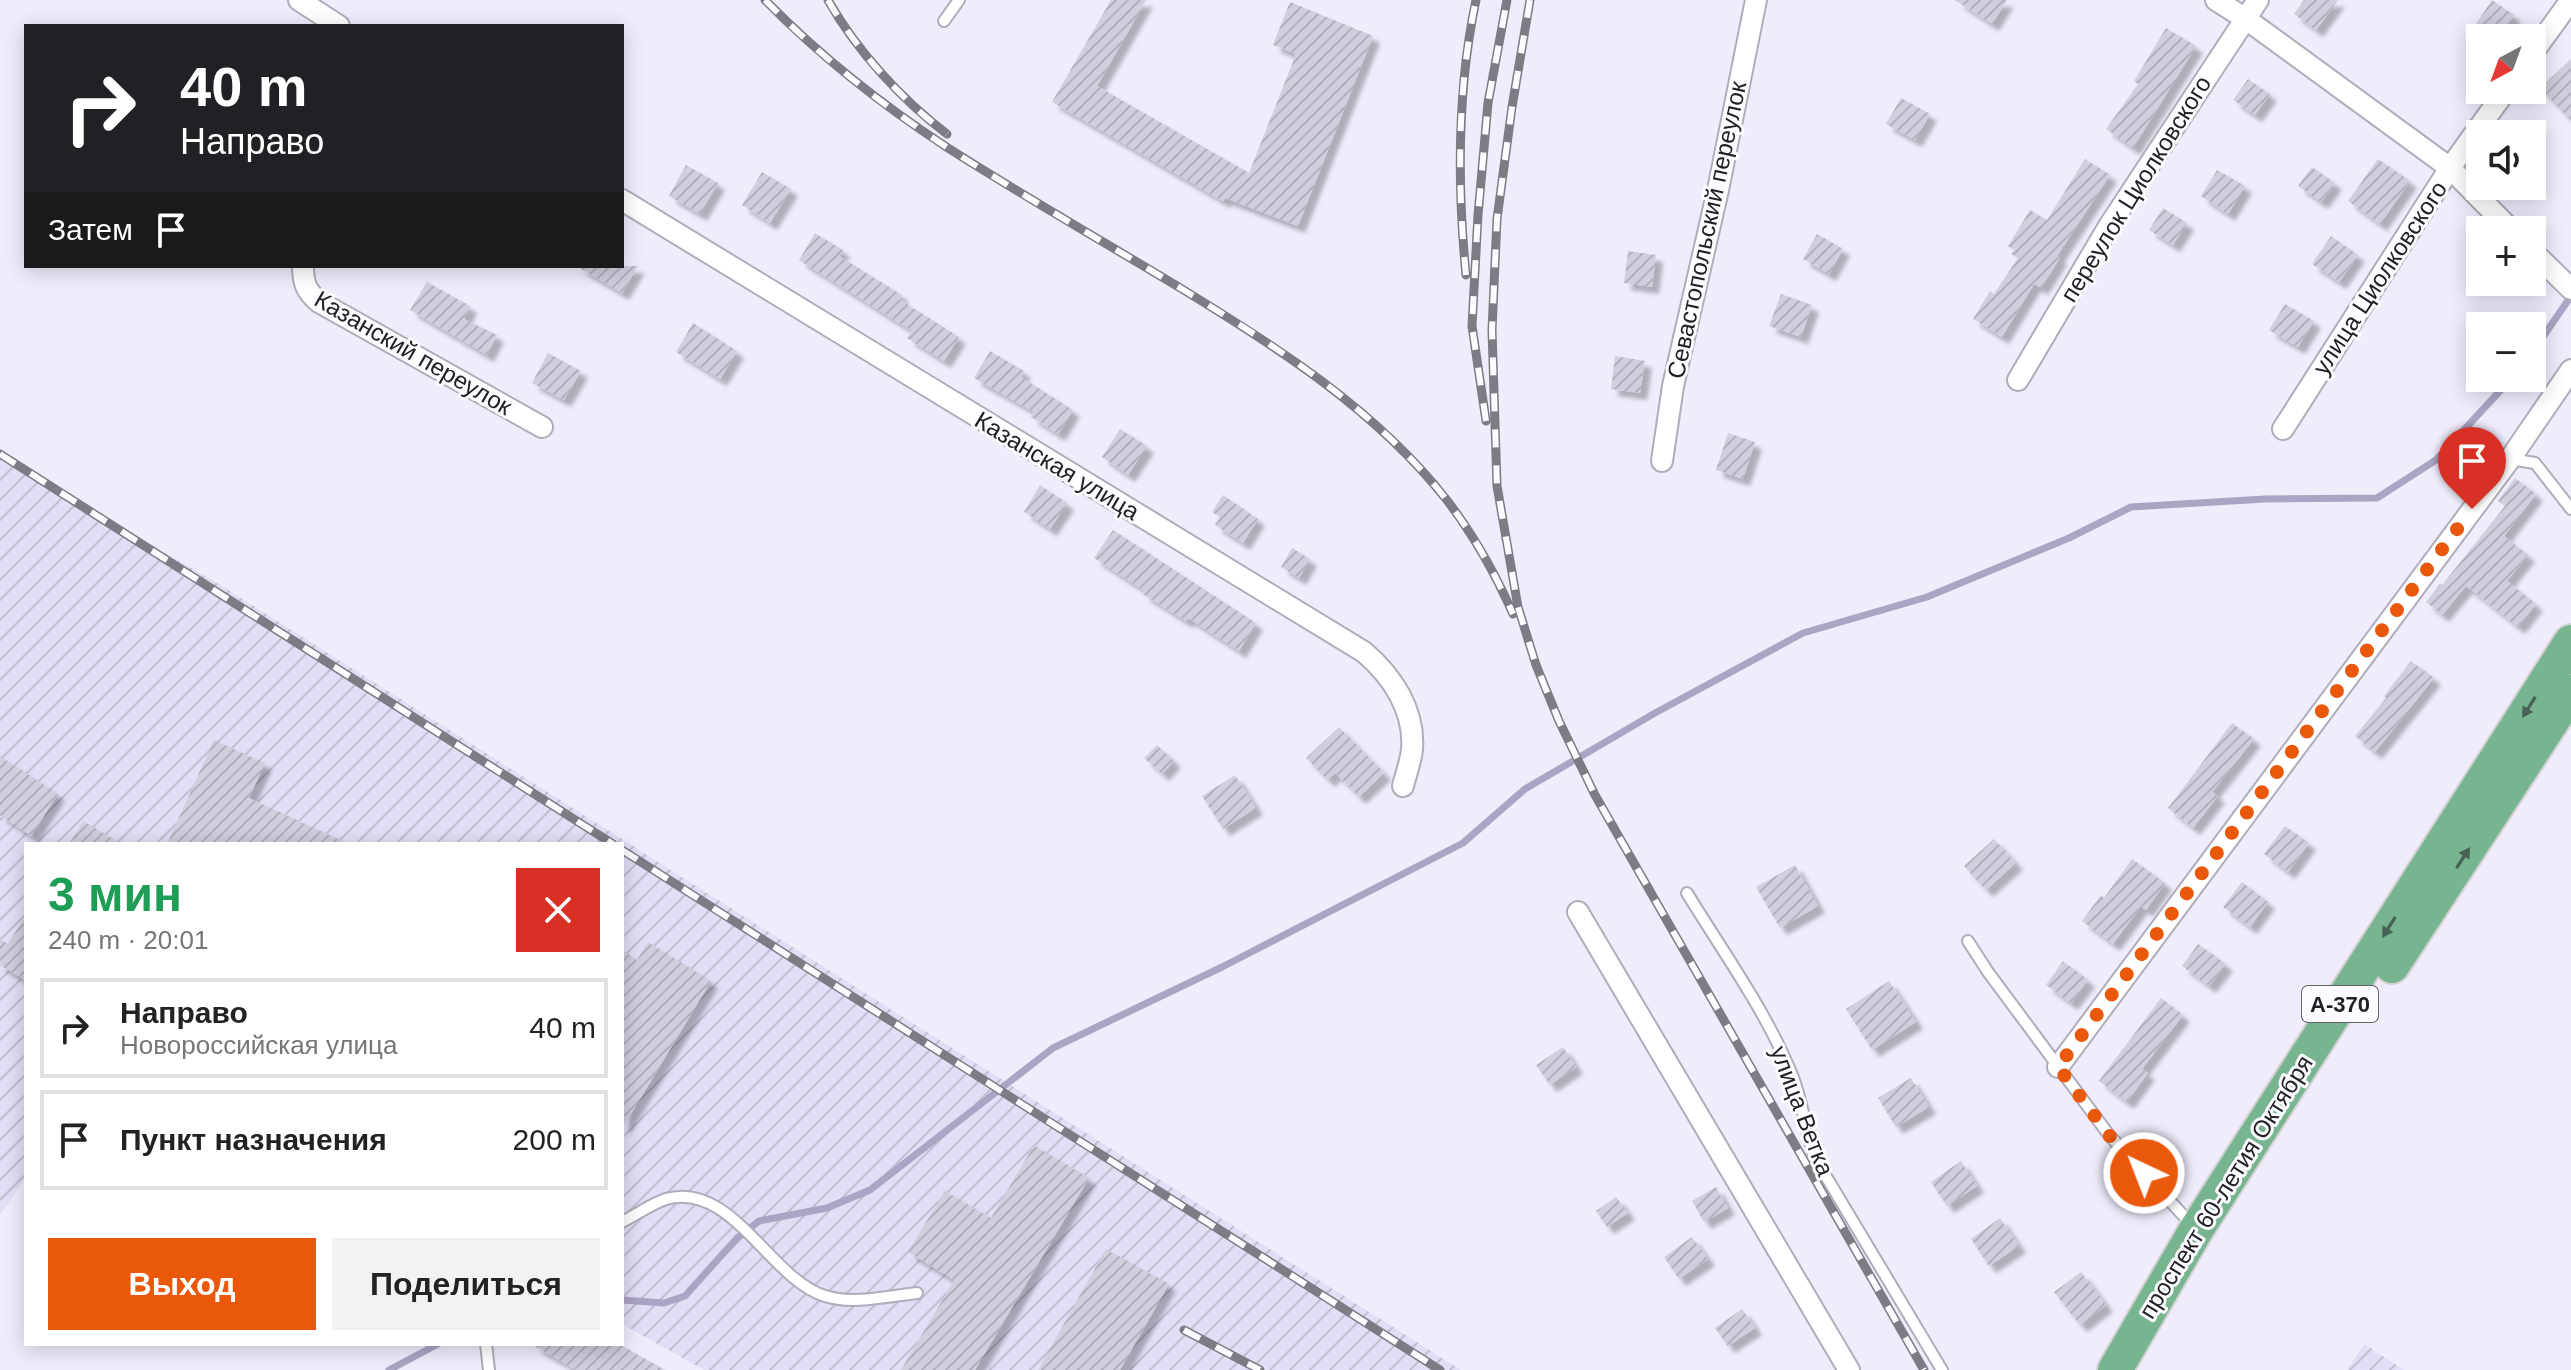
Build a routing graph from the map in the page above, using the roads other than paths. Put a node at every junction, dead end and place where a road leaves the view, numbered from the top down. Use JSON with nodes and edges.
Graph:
{"nodes":[{"id":1,"x":299,"y":0,"type":"edge"},
{"id":2,"x":959,"y":0,"type":"edge"},
{"id":3,"x":1756,"y":0,"type":"edge"},
{"id":4,"x":2216,"y":0,"type":"edge"},
{"id":5,"x":2258,"y":0,"type":"edge"},
{"id":6,"x":2571,"y":0,"type":"edge"},
{"id":7,"x":2246,"y":19,"type":"junction"},
{"id":8,"x":944,"y":21,"type":"dead end"},
{"id":9,"x":336,"y":24,"type":"edge"},
{"id":10,"x":2546,"y":35,"type":"edge"},
{"id":11,"x":2496,"y":104,"type":"edge"},
{"id":12,"x":2450,"y":168,"type":"junction"},
{"id":13,"x":624,"y":201,"type":"edge"},
{"id":14,"x":2497,"y":216,"type":"edge"},
{"id":15,"x":2546,"y":266,"type":"edge"},
{"id":16,"x":303,"y":268,"type":"edge"},
{"id":17,"x":2571,"y":289,"type":"edge"},
{"id":18,"x":2571,"y":370,"type":"edge"},
{"id":19,"x":2018,"y":380,"type":"dead end"},
{"id":20,"x":542,"y":427,"type":"dead end"},
{"id":21,"x":2283,"y":429,"type":"dead end"},
{"id":22,"x":2510,"y":459,"type":"junction"},
{"id":23,"x":1662,"y":461,"type":"dead end"},
{"id":24,"x":2571,"y":509,"type":"edge"},
{"id":25,"x":2571,"y":642,"type":"edge"},
{"id":26,"x":2571,"y":692,"type":"edge"},
{"id":27,"x":1403,"y":786,"type":"dead end"},
{"id":28,"x":1687,"y":893,"type":"dead end"},
{"id":29,"x":1578,"y":912,"type":"dead end"},
{"id":30,"x":1968,"y":941,"type":"dead end"},
{"id":31,"x":2058,"y":1067,"type":"junction"},
{"id":32,"x":624,"y":1221,"type":"edge"},
{"id":33,"x":2196,"y":1230,"type":"junction"},
{"id":34,"x":917,"y":1293,"type":"dead end"},
{"id":35,"x":487,"y":1348,"type":"edge"},
{"id":36,"x":489,"y":1370,"type":"edge"},
{"id":37,"x":1849,"y":1370,"type":"edge"},
{"id":38,"x":1942,"y":1370,"type":"edge"},
{"id":39,"x":2115,"y":1370,"type":"edge"},
{"id":40,"x":2132,"y":1370,"type":"edge"}],
"edges":[{"from":1,"to":9,"type":"street"},
{"from":2,"to":8,"type":"lane"},
{"from":3,"to":23,"type":"street","name":"Севастопольский переулок"},
{"from":4,"to":7,"type":"street"},
{"from":5,"to":7,"type":"street","name":"переулок Циолковского"},
{"from":6,"to":10,"type":"street"},
{"from":7,"to":12,"type":"street"},
{"from":7,"to":19,"type":"street","name":"переулок Циолковского"},
{"from":11,"to":12,"type":"street","name":"улица Циолковского"},
{"from":12,"to":14,"type":"street"},
{"from":12,"to":21,"type":"street","name":"улица Циолковского"},
{"from":13,"to":27,"type":"street","name":"Казанская улица"},
{"from":15,"to":17,"type":"street"},
{"from":16,"to":20,"type":"street","name":"Казанский переулок"},
{"from":18,"to":22,"type":"street"},
{"from":22,"to":24,"type":"lane"},
{"from":22,"to":31,"type":"street"},
{"from":25,"to":33,"type":"highway","name":"проспект 60-летия Октября","number":"А-370","one_way":true},
{"from":40,"to":26,"type":"highway","name":"проспект 60-летия Октября","number":"А-370","one_way":true},
{"from":28,"to":38,"type":"lane","name":"улица Ветка"},
{"from":29,"to":37,"type":"street"},
{"from":30,"to":31,"type":"lane"},
{"from":31,"to":33,"type":"lane"},
{"from":32,"to":34,"type":"lane"},
{"from":33,"to":39,"type":"highway","name":"проспект 60-летия Октября","number":"А-370"},
{"from":35,"to":36,"type":"lane"}]}
